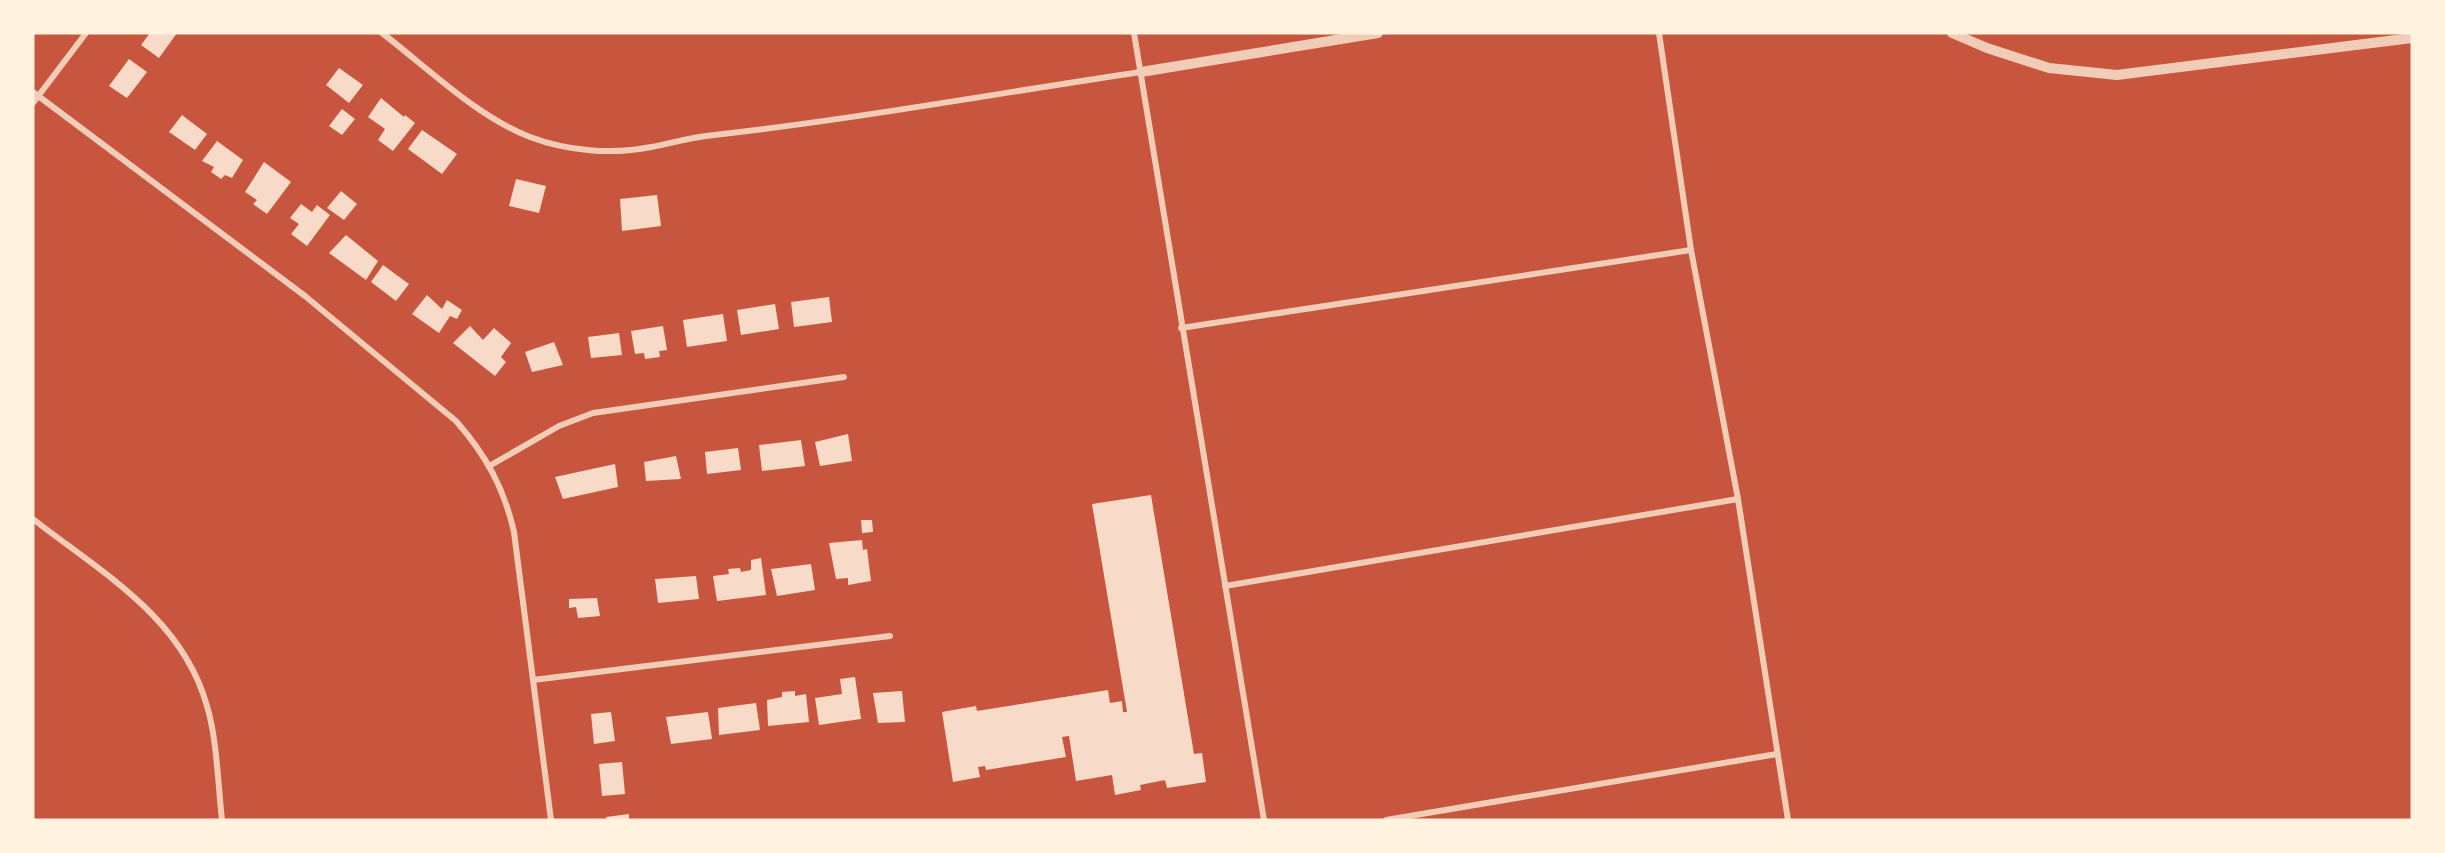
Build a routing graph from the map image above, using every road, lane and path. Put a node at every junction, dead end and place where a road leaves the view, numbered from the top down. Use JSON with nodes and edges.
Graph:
{"nodes":[{"id":1,"x":86,"y":33,"type":"edge"},
{"id":2,"x":382,"y":33,"type":"edge"},
{"id":3,"x":1134,"y":33,"type":"edge"},
{"id":4,"x":1378,"y":33,"type":"edge"},
{"id":5,"x":1659,"y":33,"type":"edge"},
{"id":6,"x":1952,"y":33,"type":"edge"},
{"id":7,"x":2412,"y":38,"type":"edge"},
{"id":8,"x":1141,"y":72,"type":"junction"},
{"id":9,"x":36,"y":94,"type":"edge"},
{"id":10,"x":33,"y":103,"type":"edge"},
{"id":11,"x":1691,"y":250,"type":"junction"},
{"id":12,"x":1181,"y":328,"type":"junction"},
{"id":13,"x":844,"y":377,"type":"dead end"},
{"id":14,"x":490,"y":465,"type":"junction"},
{"id":15,"x":1738,"y":500,"type":"junction"},
{"id":16,"x":33,"y":519,"type":"edge"},
{"id":17,"x":1225,"y":586,"type":"junction"},
{"id":18,"x":890,"y":636,"type":"dead end"},
{"id":19,"x":533,"y":680,"type":"junction"},
{"id":20,"x":1777,"y":754,"type":"junction"},
{"id":21,"x":222,"y":820,"type":"edge"},
{"id":22,"x":551,"y":820,"type":"edge"},
{"id":23,"x":1264,"y":820,"type":"edge"},
{"id":24,"x":1386,"y":820,"type":"edge"},
{"id":25,"x":1788,"y":820,"type":"edge"}],
"edges":[{"from":1,"to":9,"type":"street"},
{"from":2,"to":8,"type":"street"},
{"from":3,"to":8,"type":"street"},
{"from":4,"to":8,"type":"street"},
{"from":5,"to":11,"type":"street"},
{"from":6,"to":7,"type":"street"},
{"from":8,"to":12,"type":"street"},
{"from":9,"to":10,"type":"street"},
{"from":9,"to":14,"type":"street"},
{"from":11,"to":12,"type":"street"},
{"from":11,"to":15,"type":"street"},
{"from":12,"to":17,"type":"street"},
{"from":13,"to":14,"type":"street"},
{"from":14,"to":19,"type":"street"},
{"from":15,"to":17,"type":"street"},
{"from":15,"to":20,"type":"street"},
{"from":16,"to":21,"type":"street"},
{"from":17,"to":23,"type":"street"},
{"from":18,"to":19,"type":"street"},
{"from":19,"to":22,"type":"street"},
{"from":20,"to":24,"type":"street"},
{"from":20,"to":25,"type":"street"}]}
